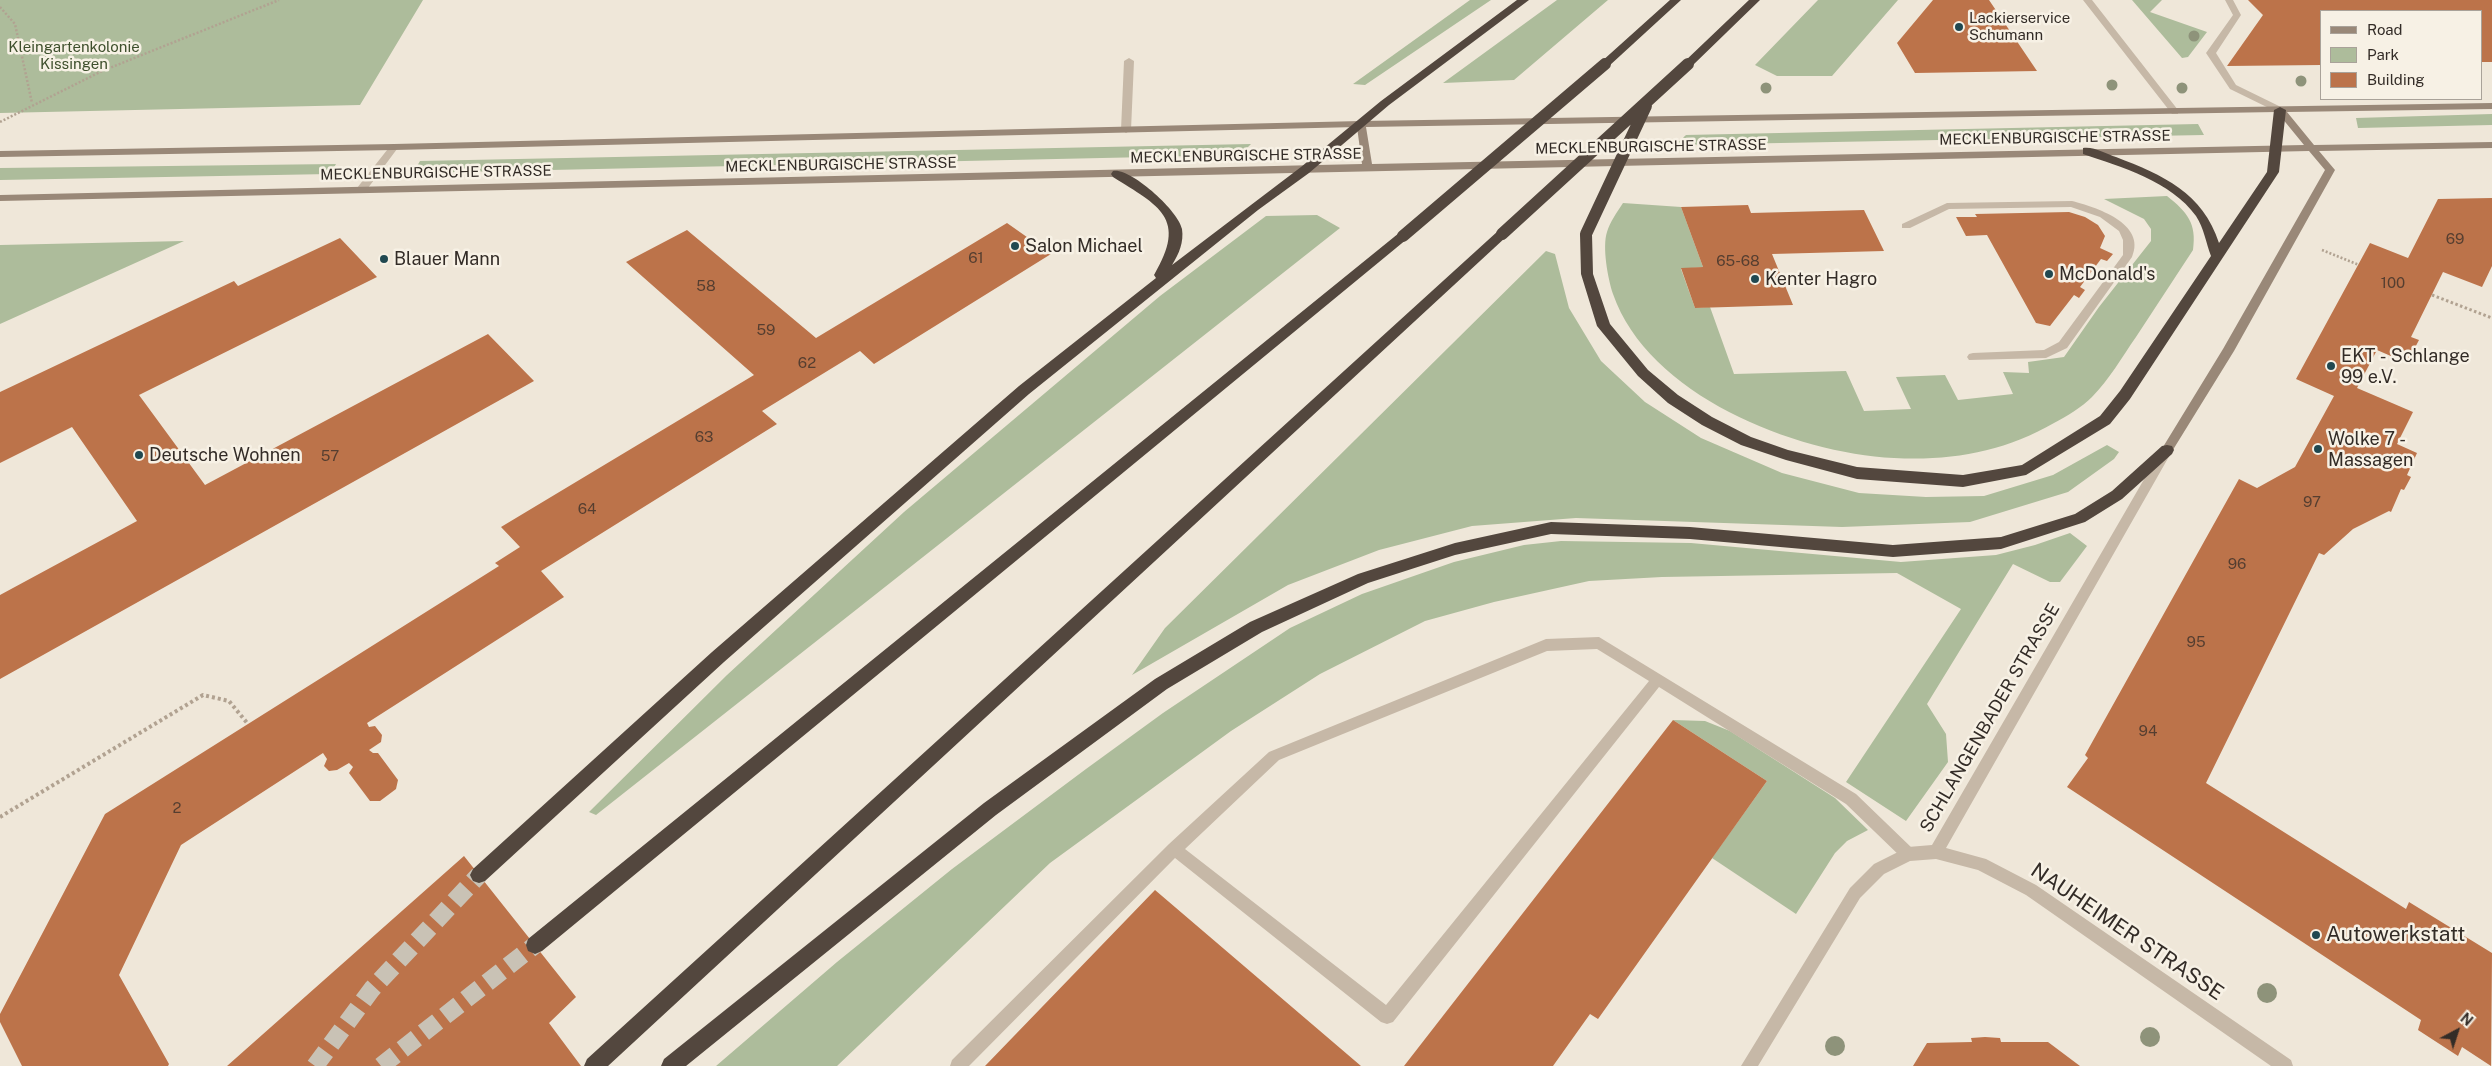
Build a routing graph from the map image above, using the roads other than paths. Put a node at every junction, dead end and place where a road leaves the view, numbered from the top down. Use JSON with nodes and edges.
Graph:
{"nodes":[{"id":1,"x":1524,"y":0,"type":"edge"},
{"id":2,"x":1676,"y":0,"type":"edge"},
{"id":3,"x":1755,"y":0,"type":"edge"},
{"id":4,"x":2087,"y":0,"type":"edge"},
{"id":5,"x":2230,"y":0,"type":"edge"},
{"id":6,"x":1129,"y":61,"type":"dead end"},
{"id":7,"x":1649,"y":100,"type":"junction"},
{"id":8,"x":2492,"y":106,"type":"edge"},
{"id":9,"x":2280,"y":110,"type":"junction"},
{"id":10,"x":2175,"y":112,"type":"junction"},
{"id":11,"x":1361,"y":124,"type":"junction"},
{"id":12,"x":1126,"y":130,"type":"junction"},
{"id":13,"x":2492,"y":145,"type":"edge"},
{"id":14,"x":394,"y":147,"type":"junction"},
{"id":15,"x":2276,"y":149,"type":"junction"},
{"id":16,"x":2312,"y":149,"type":"junction"},
{"id":17,"x":2087,"y":152,"type":"junction"},
{"id":18,"x":0,"y":154,"type":"edge"},
{"id":19,"x":1368,"y":168,"type":"junction"},
{"id":20,"x":1305,"y":170,"type":"junction"},
{"id":21,"x":1117,"y":174,"type":"junction"},
{"id":22,"x":361,"y":190,"type":"junction"},
{"id":23,"x":0,"y":198,"type":"edge"},
{"id":24,"x":1906,"y":226,"type":"dead end"},
{"id":25,"x":2217,"y":254,"type":"junction"},
{"id":26,"x":1148,"y":290,"type":"junction"},
{"id":27,"x":1973,"y":357,"type":"dead end"},
{"id":28,"x":2167,"y":450,"type":"junction"},
{"id":29,"x":1658,"y":679,"type":"junction"},
{"id":30,"x":1174,"y":849,"type":"junction"},
{"id":31,"x":1936,"y":852,"type":"junction"},
{"id":32,"x":1908,"y":854,"type":"junction"},
{"id":33,"x":479,"y":875,"type":"tunnel mouth"},
{"id":34,"x":535,"y":945,"type":"tunnel mouth"},
{"id":35,"x":594,"y":1066,"type":"edge"},
{"id":36,"x":671,"y":1066,"type":"edge"},
{"id":37,"x":958,"y":1066,"type":"edge"},
{"id":38,"x":1749,"y":1066,"type":"edge"},
{"id":39,"x":2286,"y":1066,"type":"edge"}],
"edges":[{"from":1,"to":11,"type":"highway"},
{"from":2,"to":34,"type":"highway","bridge":true},
{"from":3,"to":7,"type":"highway","bridge":true},
{"from":4,"to":10,"type":"street"},
{"from":5,"to":9,"type":"street"},
{"from":6,"to":12,"type":"street"},
{"from":7,"to":25,"type":"highway","bridge":true},
{"from":7,"to":35,"type":"highway","bridge":true},
{"from":8,"to":9,"type":"main road","name":"MECKLENBURGISCHE STRASSE"},
{"from":9,"to":10,"type":"main road","name":"MECKLENBURGISCHE STRASSE"},
{"from":9,"to":15,"type":"highway"},
{"from":9,"to":16,"type":"main road"},
{"from":10,"to":11,"type":"main road","name":"MECKLENBURGISCHE STRASSE"},
{"from":11,"to":12,"type":"main road","name":"MECKLENBURGISCHE STRASSE"},
{"from":11,"to":19,"type":"main road"},
{"from":11,"to":20,"type":"highway"},
{"from":12,"to":14,"type":"main road","name":"MECKLENBURGISCHE STRASSE"},
{"from":13,"to":16,"type":"main road","name":"MECKLENBURGISCHE STRASSE"},
{"from":14,"to":18,"type":"main road","name":"MECKLENBURGISCHE STRASSE"},
{"from":14,"to":22,"type":"street"},
{"from":15,"to":16,"type":"main road","name":"MECKLENBURGISCHE STRASSE"},
{"from":15,"to":17,"type":"main road","name":"MECKLENBURGISCHE STRASSE"},
{"from":15,"to":25,"type":"highway"},
{"from":16,"to":28,"type":"main road"},
{"from":17,"to":19,"type":"main road","name":"MECKLENBURGISCHE STRASSE"},
{"from":17,"to":25,"type":"highway"},
{"from":19,"to":20,"type":"main road","name":"MECKLENBURGISCHE STRASSE"},
{"from":20,"to":21,"type":"main road","name":"MECKLENBURGISCHE STRASSE"},
{"from":20,"to":26,"type":"highway"},
{"from":21,"to":22,"type":"main road","name":"MECKLENBURGISCHE STRASSE"},
{"from":21,"to":26,"type":"highway"},
{"from":22,"to":23,"type":"main road","name":"MECKLENBURGISCHE STRASSE"},
{"from":24,"to":27,"type":"street"},
{"from":26,"to":33,"type":"highway"},
{"from":28,"to":31,"type":"street","name":"SCHLANGENBADER STRASSE"},
{"from":28,"to":36,"type":"highway"},
{"from":29,"to":30,"type":"street"},
{"from":29,"to":30,"type":"street"},
{"from":29,"to":32,"type":"street"},
{"from":30,"to":37,"type":"street"},
{"from":31,"to":32,"type":"street","name":"SCHLANGENBADER STRASSE"},
{"from":31,"to":39,"type":"street","name":"NAUHEIMER STRASSE"},
{"from":32,"to":38,"type":"street","name":"SCHLANGENBADER STRASSE"}]}
